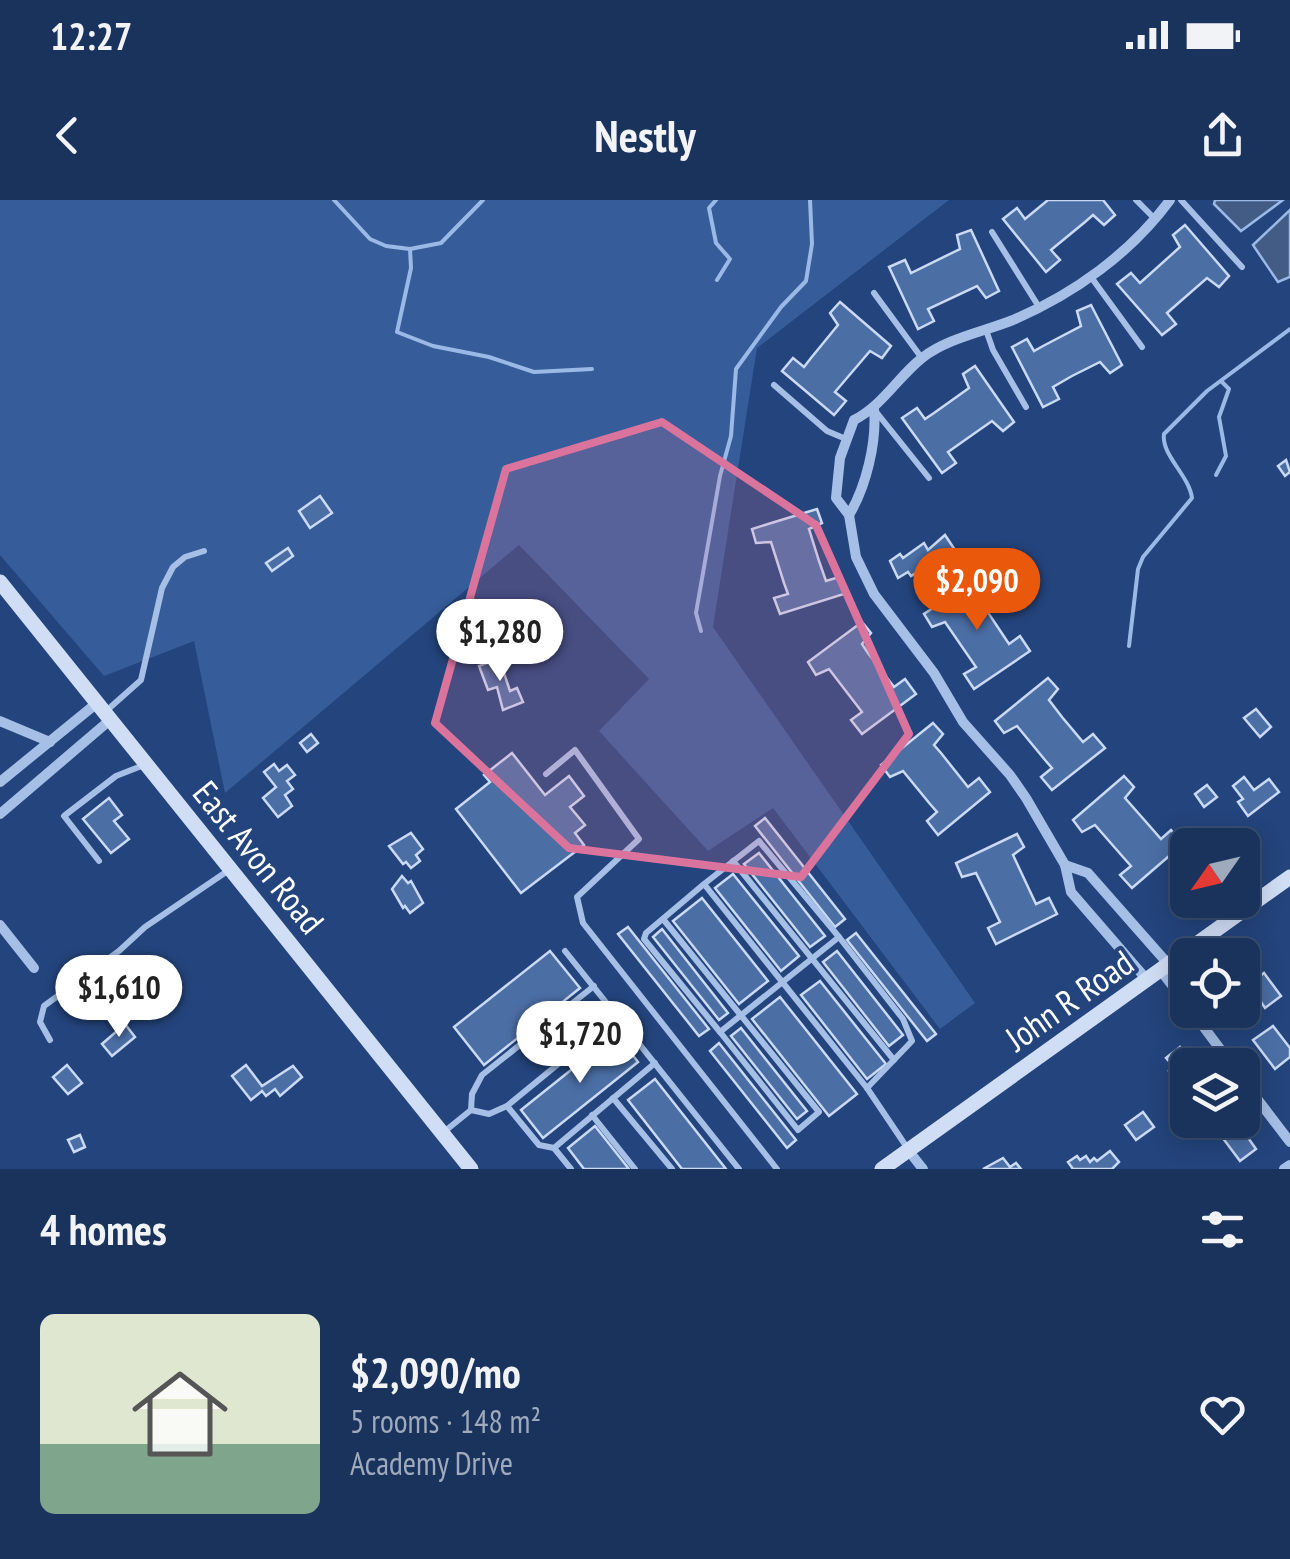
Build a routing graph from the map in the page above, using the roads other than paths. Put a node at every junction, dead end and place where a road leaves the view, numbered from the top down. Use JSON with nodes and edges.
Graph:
{"nodes":[{"id":1,"x":1136,"y":200,"type":"edge"},
{"id":2,"x":1170,"y":200,"type":"edge"},
{"id":3,"x":1181,"y":200,"type":"edge"},
{"id":4,"x":1156,"y":220,"type":"junction"},
{"id":5,"x":992,"y":232,"type":"dead end"},
{"id":6,"x":1242,"y":267,"type":"dead end"},
{"id":7,"x":1090,"y":276,"type":"junction"},
{"id":8,"x":874,"y":294,"type":"dead end"},
{"id":9,"x":1039,"y":308,"type":"junction"},
{"id":10,"x":986,"y":330,"type":"junction"},
{"id":11,"x":1142,"y":347,"type":"dead end"},
{"id":12,"x":922,"y":358,"type":"junction"},
{"id":13,"x":774,"y":385,"type":"dead end"},
{"id":14,"x":1026,"y":407,"type":"dead end"},
{"id":15,"x":874,"y":410,"type":"junction"},
{"id":16,"x":847,"y":440,"type":"junction"},
{"id":17,"x":929,"y":478,"type":"dead end"},
{"id":18,"x":849,"y":515,"type":"junction"},
{"id":19,"x":204,"y":550,"type":"dead end"},
{"id":20,"x":0,"y":582,"type":"edge"},
{"id":21,"x":103,"y":712,"type":"junction"},
{"id":22,"x":0,"y":721,"type":"edge"},
{"id":23,"x":50,"y":742,"type":"junction"},
{"id":24,"x":145,"y":764,"type":"junction"},
{"id":25,"x":546,"y":774,"type":"dead end"},
{"id":26,"x":0,"y":782,"type":"edge"},
{"id":27,"x":0,"y":814,"type":"edge"},
{"id":28,"x":734,"y":860,"type":"junction"},
{"id":29,"x":99,"y":861,"type":"dead end"},
{"id":30,"x":1065,"y":865,"type":"junction"},
{"id":31,"x":230,"y":869,"type":"junction"},
{"id":32,"x":1290,"y":878,"type":"edge"},
{"id":33,"x":704,"y":884,"type":"junction"},
{"id":34,"x":663,"y":919,"type":"junction"},
{"id":35,"x":0,"y":926,"type":"edge"},
{"id":36,"x":839,"y":937,"type":"junction"},
{"id":37,"x":565,"y":951,"type":"dead end"},
{"id":38,"x":812,"y":959,"type":"junction"},
{"id":39,"x":34,"y":968,"type":"dead end"},
{"id":40,"x":1160,"y":973,"type":"junction"},
{"id":41,"x":784,"y":983,"type":"junction"},
{"id":42,"x":1170,"y":985,"type":"edge"},
{"id":43,"x":594,"y":986,"type":"junction"},
{"id":44,"x":617,"y":1016,"type":"junction"},
{"id":45,"x":741,"y":1016,"type":"junction"},
{"id":46,"x":1204,"y":1028,"type":"edge"},
{"id":47,"x":720,"y":1032,"type":"junction"},
{"id":48,"x":50,"y":1040,"type":"dead end"},
{"id":49,"x":1219,"y":1048,"type":"edge"},
{"id":50,"x":894,"y":1060,"type":"junction"},
{"id":51,"x":654,"y":1063,"type":"junction"},
{"id":52,"x":867,"y":1088,"type":"junction"},
{"id":53,"x":613,"y":1098,"type":"junction"},
{"id":54,"x":1260,"y":1103,"type":"edge"},
{"id":55,"x":507,"y":1106,"type":"junction"},
{"id":56,"x":471,"y":1110,"type":"junction"},
{"id":57,"x":592,"y":1115,"type":"junction"},
{"id":58,"x":442,"y":1134,"type":"junction"},
{"id":59,"x":1290,"y":1142,"type":"edge"},
{"id":60,"x":554,"y":1148,"type":"junction"},
{"id":61,"x":908,"y":1150,"type":"junction"},
{"id":62,"x":471,"y":1169,"type":"edge"},
{"id":63,"x":571,"y":1169,"type":"edge"},
{"id":64,"x":635,"y":1169,"type":"edge"},
{"id":65,"x":672,"y":1169,"type":"edge"},
{"id":66,"x":739,"y":1169,"type":"edge"},
{"id":67,"x":777,"y":1169,"type":"edge"},
{"id":68,"x":882,"y":1169,"type":"edge"},
{"id":69,"x":924,"y":1169,"type":"edge"}],
"edges":[{"from":1,"to":4,"type":"lane"},
{"from":2,"to":4,"type":"street"},
{"from":3,"to":6,"type":"lane"},
{"from":4,"to":7,"type":"street"},
{"from":5,"to":9,"type":"lane"},
{"from":7,"to":9,"type":"street"},
{"from":7,"to":11,"type":"lane"},
{"from":8,"to":12,"type":"lane"},
{"from":9,"to":10,"type":"street"},
{"from":10,"to":12,"type":"street"},
{"from":10,"to":14,"type":"lane"},
{"from":12,"to":15,"type":"street"},
{"from":13,"to":16,"type":"lane"},
{"from":15,"to":16,"type":"street"},
{"from":15,"to":17,"type":"lane"},
{"from":15,"to":18,"type":"street"},
{"from":16,"to":18,"type":"street"},
{"from":18,"to":30,"type":"street"},
{"from":19,"to":21,"type":"lane"},
{"from":20,"to":21,"type":"main road","name":"East Avon Road"},
{"from":21,"to":23,"type":"street"},
{"from":21,"to":24,"type":"main road","name":"East Avon Road"},
{"from":21,"to":27,"type":"street"},
{"from":22,"to":23,"type":"street"},
{"from":23,"to":26,"type":"street"},
{"from":24,"to":29,"type":"lane"},
{"from":24,"to":31,"type":"main road","name":"East Avon Road"},
{"from":25,"to":67,"type":"lane"},
{"from":28,"to":33,"type":"lane"},
{"from":28,"to":36,"type":"lane"},
{"from":28,"to":38,"type":"lane"},
{"from":30,"to":40,"type":"street"},
{"from":30,"to":40,"type":"street"},
{"from":31,"to":48,"type":"lane"},
{"from":31,"to":58,"type":"main road","name":"East Avon Road"},
{"from":32,"to":40,"type":"main road","name":"John R Road"},
{"from":33,"to":34,"type":"lane"},
{"from":33,"to":41,"type":"lane"},
{"from":34,"to":45,"type":"lane"},
{"from":34,"to":47,"type":"lane"},
{"from":35,"to":39,"type":"street"},
{"from":36,"to":38,"type":"lane"},
{"from":36,"to":50,"type":"lane"},
{"from":37,"to":43,"type":"lane"},
{"from":38,"to":41,"type":"lane"},
{"from":38,"to":50,"type":"lane"},
{"from":40,"to":42,"type":"street"},
{"from":40,"to":61,"type":"main road","name":"John R Road"},
{"from":41,"to":45,"type":"lane"},
{"from":41,"to":52,"type":"lane"},
{"from":43,"to":44,"type":"lane"},
{"from":43,"to":56,"type":"lane"},
{"from":44,"to":51,"type":"lane"},
{"from":44,"to":55,"type":"lane"},
{"from":45,"to":47,"type":"lane"},
{"from":45,"to":47,"type":"lane"},
{"from":46,"to":49,"type":"street"},
{"from":50,"to":52,"type":"lane"},
{"from":51,"to":53,"type":"lane"},
{"from":51,"to":66,"type":"lane"},
{"from":52,"to":61,"type":"lane"},
{"from":53,"to":57,"type":"lane"},
{"from":53,"to":65,"type":"lane"},
{"from":54,"to":59,"type":"street"},
{"from":55,"to":56,"type":"lane"},
{"from":55,"to":60,"type":"lane"},
{"from":56,"to":58,"type":"lane"},
{"from":57,"to":60,"type":"lane"},
{"from":57,"to":64,"type":"lane"},
{"from":58,"to":62,"type":"main road","name":"East Avon Road"},
{"from":60,"to":63,"type":"lane"},
{"from":61,"to":68,"type":"main road","name":"John R Road"},
{"from":61,"to":69,"type":"street"}]}
